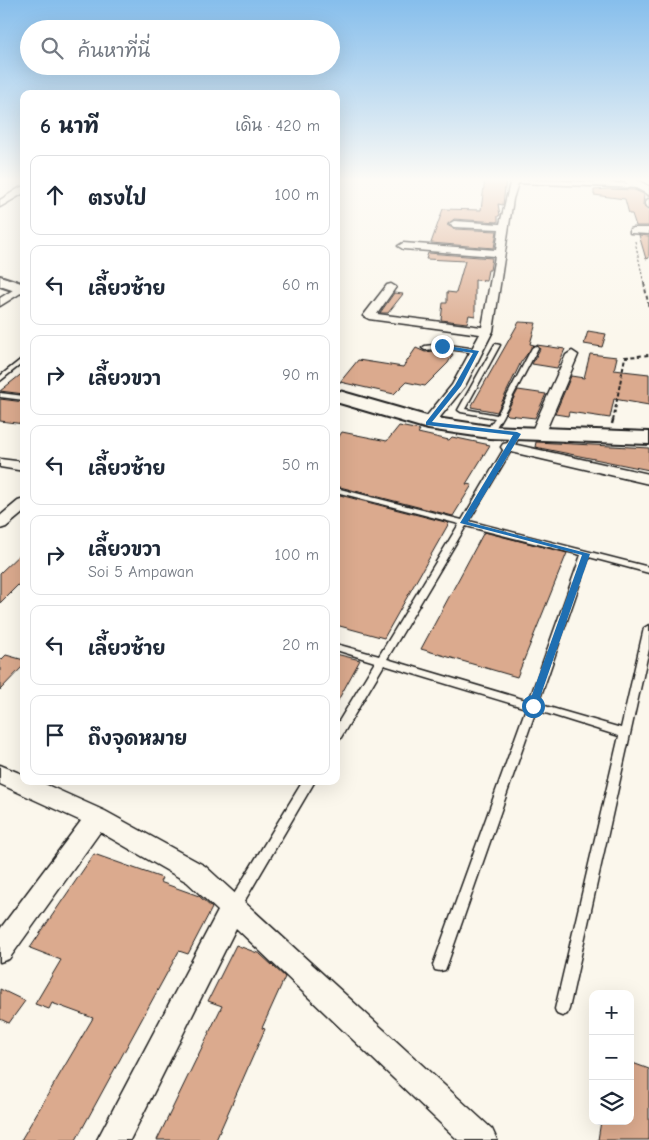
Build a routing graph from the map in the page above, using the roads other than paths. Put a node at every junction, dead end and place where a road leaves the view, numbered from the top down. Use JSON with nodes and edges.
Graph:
{"nodes":[{"id":1,"x":459,"y":232,"type":"edge"},
{"id":2,"x":503,"y":232,"type":"edge"},
{"id":3,"x":452,"y":233,"type":"junction"},
{"id":4,"x":404,"y":246,"type":"dead end"},
{"id":5,"x":500,"y":253,"type":"junction"},
{"id":6,"x":0,"y":281,"type":"edge"},
{"id":7,"x":20,"y":287,"type":"edge"},
{"id":8,"x":391,"y":287,"type":"dead end"},
{"id":9,"x":20,"y":290,"type":"edge"},
{"id":10,"x":0,"y":303,"type":"edge"},
{"id":11,"x":487,"y":331,"type":"junction"},
{"id":12,"x":497,"y":345,"type":"dead end"},
{"id":13,"x":425,"y":348,"type":"dead end"},
{"id":14,"x":535,"y":348,"type":"dead end"},
{"id":15,"x":476,"y":351,"type":"junction"},
{"id":16,"x":572,"y":355,"type":"dead end"},
{"id":17,"x":20,"y":362,"type":"edge"},
{"id":18,"x":0,"y":379,"type":"edge"},
{"id":19,"x":0,"y":394,"type":"edge"},
{"id":20,"x":20,"y":397,"type":"edge"},
{"id":21,"x":340,"y":397,"type":"edge"},
{"id":22,"x":428,"y":423,"type":"junction"},
{"id":23,"x":494,"y":425,"type":"junction"},
{"id":24,"x":649,"y":438,"type":"edge"},
{"id":25,"x":521,"y":439,"type":"junction"},
{"id":26,"x":0,"y":463,"type":"edge"},
{"id":27,"x":20,"y":466,"type":"edge"},
{"id":28,"x":649,"y":479,"type":"edge"},
{"id":29,"x":340,"y":491,"type":"edge"},
{"id":30,"x":20,"y":507,"type":"edge"},
{"id":31,"x":464,"y":523,"type":"junction"},
{"id":32,"x":0,"y":524,"type":"edge"},
{"id":33,"x":586,"y":554,"type":"junction"},
{"id":34,"x":649,"y":570,"type":"edge"},
{"id":35,"x":649,"y":628,"type":"edge"},
{"id":36,"x":340,"y":648,"type":"edge"},
{"id":37,"x":381,"y":661,"type":"junction"},
{"id":38,"x":533,"y":706,"type":"junction"},
{"id":39,"x":340,"y":729,"type":"edge"},
{"id":40,"x":624,"y":733,"type":"junction"},
{"id":41,"x":27,"y":785,"type":"edge"},
{"id":42,"x":307,"y":785,"type":"edge"},
{"id":43,"x":97,"y":818,"type":"junction"},
{"id":44,"x":233,"y":908,"type":"junction"},
{"id":45,"x":0,"y":950,"type":"edge"},
{"id":46,"x":440,"y":964,"type":"dead end"},
{"id":47,"x":562,"y":1009,"type":"dead end"},
{"id":48,"x":113,"y":1140,"type":"edge"},
{"id":49,"x":481,"y":1140,"type":"edge"}],
"edges":[{"from":1,"to":3,"type":"street"},
{"from":2,"to":5,"type":"street"},
{"from":3,"to":4,"type":"street"},
{"from":3,"to":5,"type":"street"},
{"from":5,"to":11,"type":"street"},
{"from":6,"to":7,"type":"street"},
{"from":8,"to":11,"type":"street"},
{"from":9,"to":10,"type":"street"},
{"from":11,"to":15,"type":"street"},
{"from":12,"to":23,"type":"lane"},
{"from":13,"to":15,"type":"lane"},
{"from":14,"to":23,"type":"lane"},
{"from":15,"to":22,"type":"street"},
{"from":16,"to":25,"type":"street"},
{"from":17,"to":18,"type":"lane"},
{"from":19,"to":20,"type":"lane"},
{"from":21,"to":22,"type":"street"},
{"from":22,"to":23,"type":"street"},
{"from":23,"to":25,"type":"street"},
{"from":24,"to":25,"type":"street"},
{"from":25,"to":28,"type":"street"},
{"from":25,"to":31,"type":"lane"},
{"from":26,"to":27,"type":"street"},
{"from":29,"to":31,"type":"lane"},
{"from":30,"to":32,"type":"street"},
{"from":31,"to":33,"type":"lane"},
{"from":31,"to":37,"type":"lane"},
{"from":33,"to":34,"type":"lane"},
{"from":33,"to":38,"type":"lane"},
{"from":35,"to":40,"type":"lane"},
{"from":36,"to":37,"type":"lane"},
{"from":37,"to":38,"type":"lane"},
{"from":37,"to":39,"type":"lane"},
{"from":38,"to":40,"type":"lane"},
{"from":38,"to":46,"type":"lane"},
{"from":40,"to":47,"type":"lane"},
{"from":41,"to":43,"type":"street"},
{"from":42,"to":44,"type":"lane"},
{"from":43,"to":44,"type":"street"},
{"from":43,"to":45,"type":"street"},
{"from":44,"to":48,"type":"street"},
{"from":44,"to":49,"type":"street"}]}
